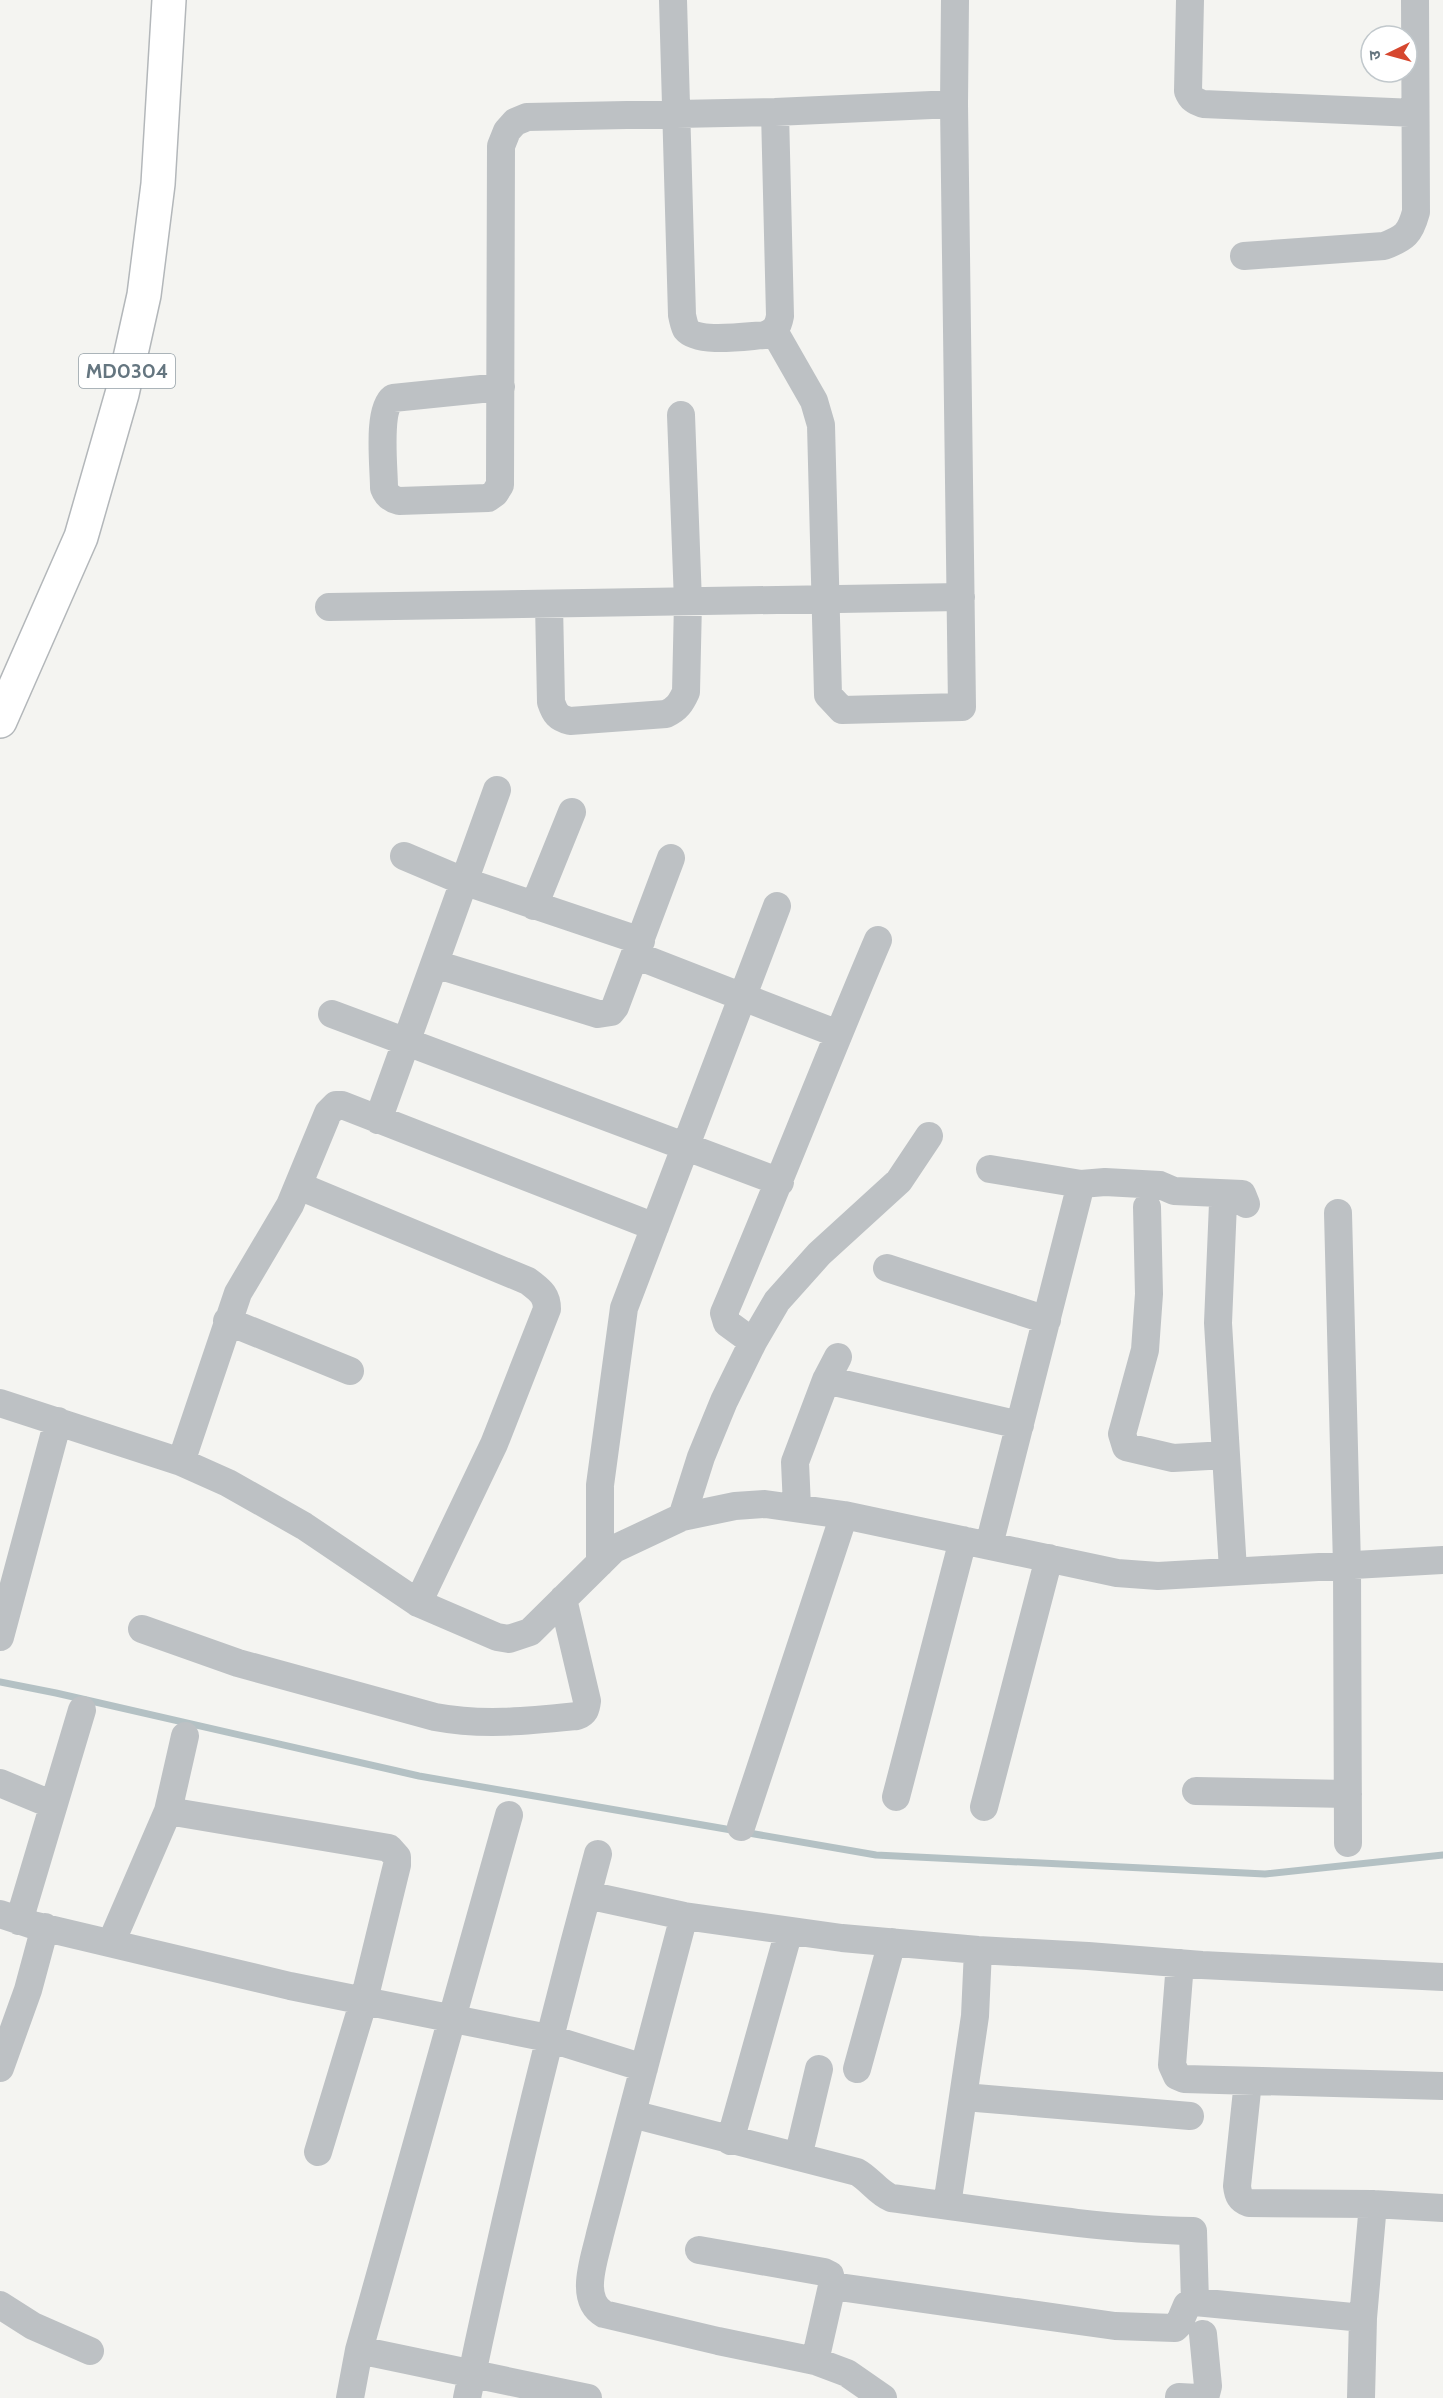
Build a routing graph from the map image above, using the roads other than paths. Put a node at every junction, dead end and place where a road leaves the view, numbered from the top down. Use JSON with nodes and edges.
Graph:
{"nodes":[{"id":1,"x":169,"y":0,"type":"edge"},
{"id":2,"x":673,"y":0,"type":"edge"},
{"id":3,"x":955,"y":0,"type":"edge"},
{"id":4,"x":1190,"y":0,"type":"edge"},
{"id":5,"x":1415,"y":0,"type":"edge"},
{"id":6,"x":954,"y":104,"type":"junction"},
{"id":7,"x":775,"y":112,"type":"junction"},
{"id":8,"x":1414,"y":114,"type":"junction"},
{"id":9,"x":675,"y":115,"type":"junction"},
{"id":10,"x":1244,"y":256,"type":"dead end"},
{"id":11,"x":774,"y":331,"type":"junction"},
{"id":12,"x":501,"y":387,"type":"junction"},
{"id":13,"x":681,"y":415,"type":"dead end"},
{"id":14,"x":961,"y":597,"type":"junction"},
{"id":15,"x":826,"y":600,"type":"junction"},
{"id":16,"x":688,"y":602,"type":"junction"},
{"id":17,"x":549,"y":604,"type":"junction"},
{"id":18,"x":329,"y":607,"type":"dead end"},
{"id":19,"x":0,"y":722,"type":"edge"},
{"id":20,"x":497,"y":790,"type":"dead end"},
{"id":21,"x":572,"y":812,"type":"dead end"},
{"id":22,"x":404,"y":856,"type":"dead end"},
{"id":23,"x":671,"y":858,"type":"dead end"},
{"id":24,"x":463,"y":881,"type":"junction"},
{"id":25,"x":534,"y":906,"type":"junction"},
{"id":26,"x":777,"y":906,"type":"dead end"},
{"id":27,"x":878,"y":940,"type":"dead end"},
{"id":28,"x":638,"y":948,"type":"junction"},
{"id":29,"x":435,"y":964,"type":"junction"},
{"id":30,"x":742,"y":998,"type":"junction"},
{"id":31,"x":332,"y":1014,"type":"dead end"},
{"id":32,"x":838,"y":1034,"type":"junction"},
{"id":33,"x":406,"y":1042,"type":"junction"},
{"id":34,"x":378,"y":1120,"type":"junction"},
{"id":35,"x":929,"y":1136,"type":"dead end"},
{"id":36,"x":686,"y":1145,"type":"junction"},
{"id":37,"x":990,"y":1169,"type":"dead end"},
{"id":38,"x":780,"y":1182,"type":"junction"},
{"id":39,"x":1081,"y":1184,"type":"junction"},
{"id":40,"x":299,"y":1186,"type":"junction"},
{"id":41,"x":1147,"y":1207,"type":"dead end"},
{"id":42,"x":1338,"y":1213,"type":"dead end"},
{"id":43,"x":655,"y":1227,"type":"junction"},
{"id":44,"x":887,"y":1268,"type":"dead end"},
{"id":45,"x":1047,"y":1320,"type":"junction"},
{"id":46,"x":226,"y":1321,"type":"junction"},
{"id":47,"x":753,"y":1342,"type":"junction"},
{"id":48,"x":350,"y":1371,"type":"dead end"},
{"id":49,"x":0,"y":1404,"type":"edge"},
{"id":50,"x":58,"y":1421,"type":"junction"},
{"id":51,"x":1020,"y":1425,"type":"junction"},
{"id":52,"x":1226,"y":1455,"type":"junction"},
{"id":53,"x":181,"y":1462,"type":"junction"},
{"id":54,"x":797,"y":1507,"type":"junction"},
{"id":55,"x":844,"y":1515,"type":"junction"},
{"id":56,"x":681,"y":1517,"type":"junction"},
{"id":57,"x":976,"y":1543,"type":"junction"},
{"id":58,"x":1049,"y":1558,"type":"junction"},
{"id":59,"x":1443,"y":1560,"type":"edge"},
{"id":60,"x":600,"y":1563,"type":"junction"},
{"id":61,"x":1347,"y":1566,"type":"junction"},
{"id":62,"x":1233,"y":1570,"type":"junction"},
{"id":63,"x":563,"y":1599,"type":"junction"},
{"id":64,"x":417,"y":1602,"type":"junction"},
{"id":65,"x":142,"y":1629,"type":"dead end"},
{"id":66,"x":0,"y":1637,"type":"edge"},
{"id":67,"x":82,"y":1710,"type":"dead end"},
{"id":68,"x":185,"y":1736,"type":"dead end"},
{"id":69,"x":0,"y":1783,"type":"edge"},
{"id":70,"x":1196,"y":1791,"type":"dead end"},
{"id":71,"x":1348,"y":1794,"type":"junction"},
{"id":72,"x":896,"y":1797,"type":"dead end"},
{"id":73,"x":53,"y":1804,"type":"junction"},
{"id":74,"x":984,"y":1807,"type":"dead end"},
{"id":75,"x":168,"y":1811,"type":"junction"},
{"id":76,"x":509,"y":1815,"type":"dead end"},
{"id":77,"x":741,"y":1827,"type":"dead end"},
{"id":78,"x":1348,"y":1843,"type":"dead end"},
{"id":79,"x":598,"y":1854,"type":"dead end"},
{"id":80,"x":587,"y":1895,"type":"junction"},
{"id":81,"x":684,"y":1916,"type":"junction"},
{"id":82,"x":21,"y":1921,"type":"edge"},
{"id":83,"x":789,"y":1931,"type":"junction"},
{"id":84,"x":892,"y":1942,"type":"junction"},
{"id":85,"x":111,"y":1943,"type":"junction"},
{"id":86,"x":978,"y":1950,"type":"junction"},
{"id":87,"x":1180,"y":1963,"type":"junction"},
{"id":88,"x":1443,"y":1977,"type":"edge"},
{"id":89,"x":364,"y":2000,"type":"junction"},
{"id":90,"x":451,"y":2020,"type":"junction"},
{"id":91,"x":6,"y":2032,"type":"edge"},
{"id":92,"x":549,"y":2038,"type":"junction"},
{"id":93,"x":0,"y":2068,"type":"edge"},
{"id":94,"x":644,"y":2068,"type":"junction"},
{"id":95,"x":857,"y":2068,"type":"dead end"},
{"id":96,"x":819,"y":2069,"type":"dead end"},
{"id":97,"x":1248,"y":2081,"type":"junction"},
{"id":98,"x":1443,"y":2086,"type":"edge"},
{"id":99,"x":964,"y":2097,"type":"junction"},
{"id":100,"x":632,"y":2114,"type":"junction"},
{"id":101,"x":1190,"y":2116,"type":"dead end"},
{"id":102,"x":730,"y":2141,"type":"junction"},
{"id":103,"x":318,"y":2152,"type":"dead end"},
{"id":104,"x":798,"y":2157,"type":"junction"},
{"id":105,"x":1373,"y":2204,"type":"junction"},
{"id":106,"x":947,"y":2205,"type":"junction"},
{"id":107,"x":1443,"y":2208,"type":"edge"},
{"id":108,"x":699,"y":2250,"type":"dead end"},
{"id":109,"x":832,"y":2286,"type":"junction"},
{"id":110,"x":1195,"y":2302,"type":"junction"},
{"id":111,"x":0,"y":2305,"type":"edge"},
{"id":112,"x":1363,"y":2318,"type":"junction"},
{"id":113,"x":1203,"y":2334,"type":"dead end"},
{"id":114,"x":360,"y":2350,"type":"junction"},
{"id":115,"x":90,"y":2351,"type":"dead end"},
{"id":116,"x":815,"y":2361,"type":"junction"},
{"id":117,"x":470,"y":2386,"type":"edge"},
{"id":118,"x":350,"y":2398,"type":"edge"},
{"id":119,"x":588,"y":2398,"type":"edge"},
{"id":120,"x":883,"y":2398,"type":"edge"},
{"id":121,"x":1194,"y":2398,"type":"edge"},
{"id":122,"x":1361,"y":2398,"type":"edge"}],
"edges":[{"from":1,"to":19,"type":"main road","number":"MD0304"},
{"from":2,"to":9,"type":"street"},
{"from":3,"to":6,"type":"street"},
{"from":4,"to":8,"type":"street"},
{"from":5,"to":8,"type":"street"},
{"from":6,"to":7,"type":"street"},
{"from":6,"to":14,"type":"street"},
{"from":7,"to":9,"type":"street"},
{"from":7,"to":11,"type":"street"},
{"from":8,"to":10,"type":"street"},
{"from":9,"to":11,"type":"street"},
{"from":9,"to":12,"type":"street"},
{"from":11,"to":15,"type":"street"},
{"from":12,"to":12,"type":"street"},
{"from":13,"to":16,"type":"street"},
{"from":14,"to":15,"type":"street"},
{"from":14,"to":15,"type":"street"},
{"from":15,"to":16,"type":"street"},
{"from":16,"to":17,"type":"street"},
{"from":16,"to":17,"type":"street"},
{"from":17,"to":18,"type":"street"},
{"from":20,"to":24,"type":"street"},
{"from":21,"to":25,"type":"street"},
{"from":22,"to":24,"type":"street"},
{"from":23,"to":28,"type":"street"},
{"from":24,"to":25,"type":"street"},
{"from":24,"to":29,"type":"street"},
{"from":25,"to":28,"type":"street"},
{"from":26,"to":30,"type":"street"},
{"from":27,"to":32,"type":"street"},
{"from":28,"to":29,"type":"street"},
{"from":28,"to":30,"type":"street"},
{"from":29,"to":33,"type":"street"},
{"from":30,"to":32,"type":"street"},
{"from":30,"to":36,"type":"street"},
{"from":31,"to":33,"type":"street"},
{"from":32,"to":38,"type":"street"},
{"from":33,"to":34,"type":"street"},
{"from":33,"to":36,"type":"street"},
{"from":34,"to":40,"type":"street"},
{"from":34,"to":43,"type":"street"},
{"from":35,"to":47,"type":"street"},
{"from":36,"to":38,"type":"street"},
{"from":36,"to":43,"type":"street"},
{"from":37,"to":39,"type":"street"},
{"from":38,"to":47,"type":"street"},
{"from":39,"to":45,"type":"street"},
{"from":39,"to":52,"type":"street"},
{"from":40,"to":46,"type":"street"},
{"from":40,"to":64,"type":"street"},
{"from":41,"to":52,"type":"street"},
{"from":42,"to":61,"type":"street"},
{"from":43,"to":60,"type":"street"},
{"from":44,"to":45,"type":"street"},
{"from":45,"to":51,"type":"street"},
{"from":46,"to":48,"type":"street"},
{"from":46,"to":53,"type":"street"},
{"from":47,"to":56,"type":"street"},
{"from":49,"to":50,"type":"street"},
{"from":50,"to":53,"type":"street"},
{"from":50,"to":66,"type":"street"},
{"from":51,"to":54,"type":"street"},
{"from":51,"to":57,"type":"street"},
{"from":52,"to":62,"type":"street"},
{"from":53,"to":64,"type":"street"},
{"from":54,"to":55,"type":"street"},
{"from":54,"to":56,"type":"street"},
{"from":55,"to":57,"type":"street"},
{"from":55,"to":77,"type":"street"},
{"from":56,"to":60,"type":"street"},
{"from":57,"to":58,"type":"street"},
{"from":57,"to":72,"type":"street"},
{"from":58,"to":62,"type":"street"},
{"from":58,"to":74,"type":"street"},
{"from":59,"to":61,"type":"street"},
{"from":60,"to":63,"type":"street"},
{"from":61,"to":62,"type":"street"},
{"from":61,"to":71,"type":"street"},
{"from":63,"to":64,"type":"street"},
{"from":63,"to":65,"type":"street"},
{"from":67,"to":73,"type":"street"},
{"from":68,"to":75,"type":"street"},
{"from":69,"to":73,"type":"street"},
{"from":70,"to":71,"type":"street"},
{"from":71,"to":78,"type":"street"},
{"from":73,"to":82,"type":"street"},
{"from":75,"to":85,"type":"street"},
{"from":75,"to":89,"type":"street"},
{"from":76,"to":90,"type":"street"},
{"from":79,"to":80,"type":"street"},
{"from":80,"to":81,"type":"street"},
{"from":80,"to":92,"type":"street"},
{"from":81,"to":83,"type":"street"},
{"from":81,"to":94,"type":"street"},
{"from":82,"to":85,"type":"street"},
{"from":82,"to":91,"type":"street"},
{"from":83,"to":84,"type":"street"},
{"from":83,"to":102,"type":"street"},
{"from":84,"to":86,"type":"street"},
{"from":84,"to":95,"type":"street"},
{"from":85,"to":89,"type":"street"},
{"from":86,"to":87,"type":"street"},
{"from":86,"to":99,"type":"street"},
{"from":87,"to":88,"type":"street"},
{"from":87,"to":97,"type":"street"},
{"from":89,"to":90,"type":"street"},
{"from":89,"to":103,"type":"street"},
{"from":90,"to":92,"type":"street"},
{"from":90,"to":114,"type":"street"},
{"from":91,"to":93,"type":"street"},
{"from":92,"to":94,"type":"street"},
{"from":92,"to":117,"type":"street"},
{"from":94,"to":100,"type":"street"},
{"from":96,"to":104,"type":"street"},
{"from":97,"to":98,"type":"street"},
{"from":97,"to":105,"type":"street"},
{"from":99,"to":101,"type":"street"},
{"from":99,"to":106,"type":"street"},
{"from":100,"to":102,"type":"street"},
{"from":100,"to":116,"type":"street"},
{"from":102,"to":104,"type":"street"},
{"from":104,"to":106,"type":"street"},
{"from":105,"to":107,"type":"street"},
{"from":105,"to":112,"type":"street"},
{"from":106,"to":110,"type":"street"},
{"from":108,"to":109,"type":"street"},
{"from":109,"to":110,"type":"street"},
{"from":109,"to":116,"type":"street"},
{"from":110,"to":112,"type":"street"},
{"from":111,"to":115,"type":"street"},
{"from":112,"to":122,"type":"street"},
{"from":113,"to":121,"type":"street"},
{"from":114,"to":117,"type":"street"},
{"from":114,"to":118,"type":"street"},
{"from":116,"to":120,"type":"street"},
{"from":117,"to":119,"type":"street"}]}
